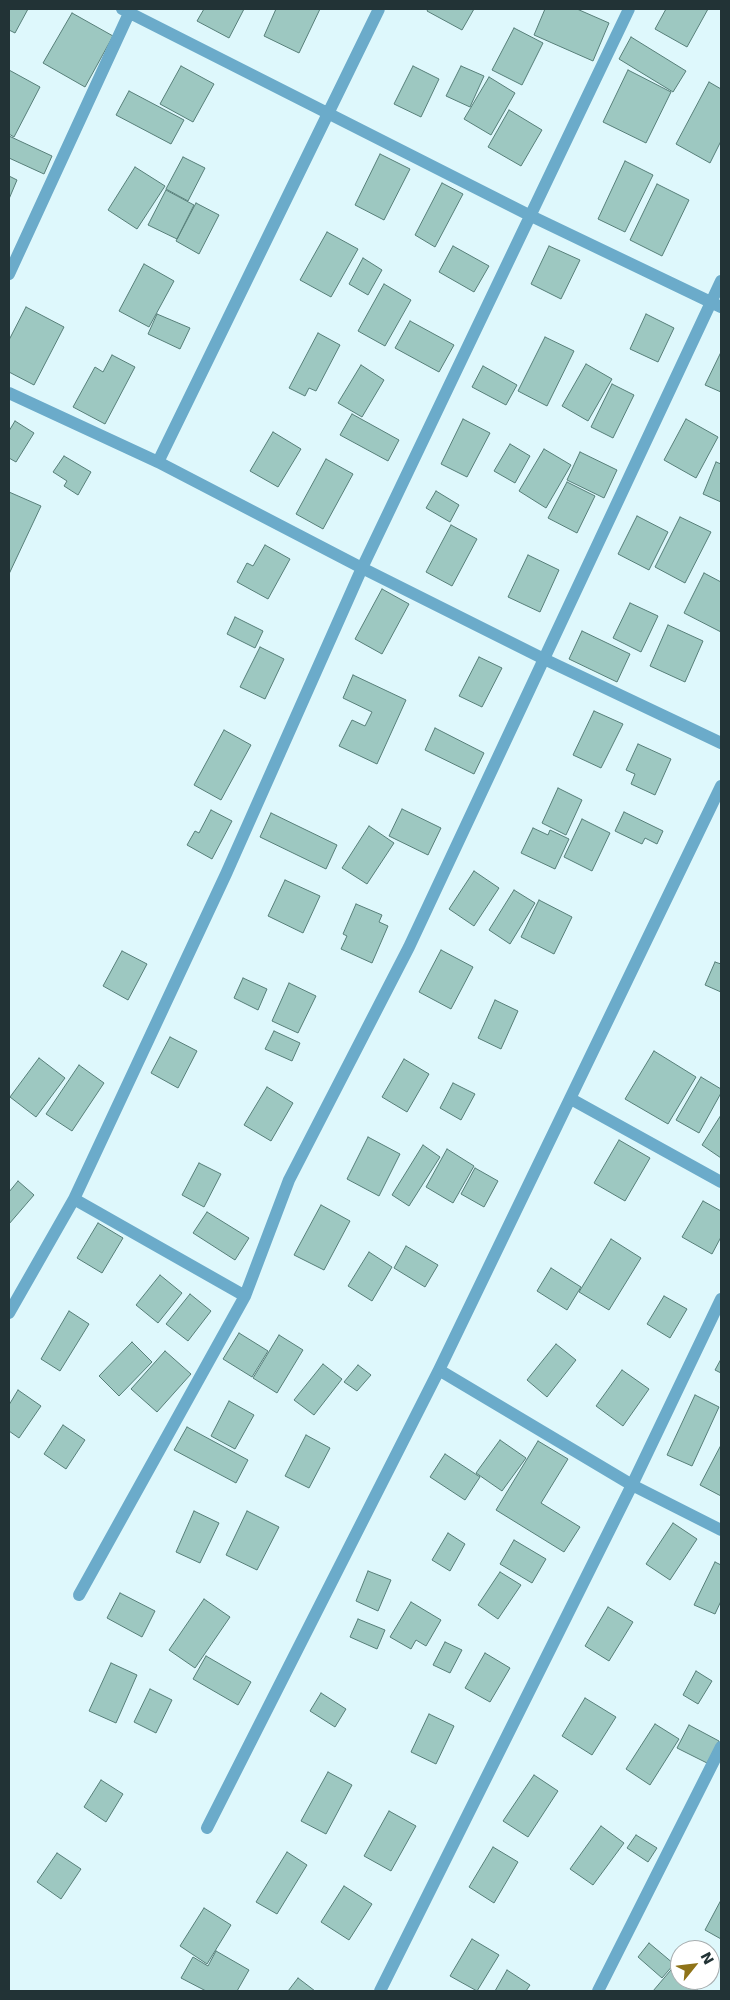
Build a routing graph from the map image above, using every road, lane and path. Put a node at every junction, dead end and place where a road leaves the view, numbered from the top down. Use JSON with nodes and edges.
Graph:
{"nodes":[{"id":1,"x":379,"y":9,"type":"edge"},
{"id":2,"x":629,"y":9,"type":"edge"},
{"id":3,"x":128,"y":10,"type":"edge"},
{"id":4,"x":328,"y":113,"type":"junction"},
{"id":5,"x":529,"y":215,"type":"junction"},
{"id":6,"x":9,"y":274,"type":"edge"},
{"id":7,"x":721,"y":281,"type":"edge"},
{"id":8,"x":716,"y":305,"type":"edge"},
{"id":9,"x":9,"y":393,"type":"edge"},
{"id":10,"x":158,"y":462,"type":"junction"},
{"id":11,"x":362,"y":568,"type":"junction"},
{"id":12,"x":544,"y":659,"type":"junction"},
{"id":13,"x":721,"y":743,"type":"edge"},
{"id":14,"x":721,"y":786,"type":"edge"},
{"id":15,"x":571,"y":1099,"type":"junction"},
{"id":16,"x":721,"y":1182,"type":"edge"},
{"id":17,"x":74,"y":1199,"type":"junction"},
{"id":18,"x":245,"y":1296,"type":"junction"},
{"id":19,"x":721,"y":1299,"type":"edge"},
{"id":20,"x":9,"y":1313,"type":"edge"},
{"id":21,"x":439,"y":1370,"type":"junction"},
{"id":22,"x":632,"y":1485,"type":"junction"},
{"id":23,"x":721,"y":1530,"type":"edge"},
{"id":24,"x":79,"y":1595,"type":"dead end"},
{"id":25,"x":721,"y":1747,"type":"edge"},
{"id":26,"x":207,"y":1828,"type":"dead end"},
{"id":27,"x":380,"y":1991,"type":"edge"},
{"id":28,"x":598,"y":1991,"type":"edge"}],
"edges":[{"from":1,"to":4,"type":"street"},
{"from":2,"to":5,"type":"street"},
{"from":3,"to":4,"type":"street"},
{"from":3,"to":6,"type":"street"},
{"from":4,"to":5,"type":"street"},
{"from":4,"to":10,"type":"street"},
{"from":5,"to":8,"type":"street"},
{"from":5,"to":11,"type":"street"},
{"from":7,"to":8,"type":"street"},
{"from":8,"to":12,"type":"street"},
{"from":9,"to":10,"type":"street"},
{"from":10,"to":11,"type":"street"},
{"from":11,"to":12,"type":"street"},
{"from":11,"to":17,"type":"street"},
{"from":12,"to":13,"type":"street"},
{"from":12,"to":18,"type":"street"},
{"from":14,"to":15,"type":"street"},
{"from":15,"to":16,"type":"street"},
{"from":15,"to":21,"type":"street"},
{"from":17,"to":18,"type":"street"},
{"from":17,"to":20,"type":"street"},
{"from":18,"to":24,"type":"street"},
{"from":19,"to":22,"type":"street"},
{"from":21,"to":22,"type":"street"},
{"from":21,"to":26,"type":"street"},
{"from":22,"to":23,"type":"street"},
{"from":22,"to":27,"type":"street"},
{"from":25,"to":28,"type":"street"}]}
